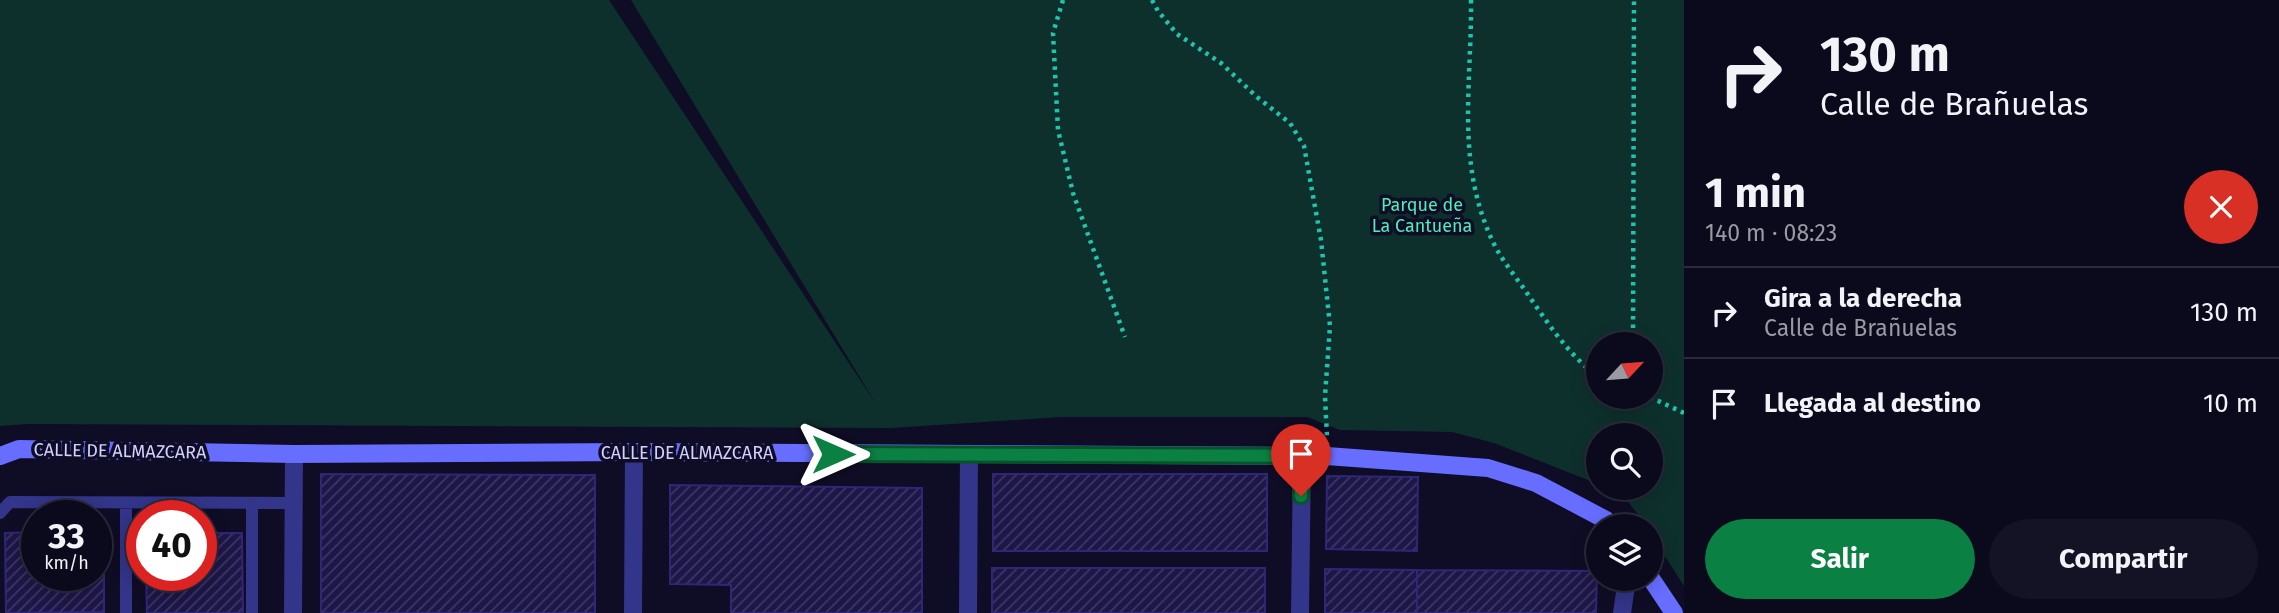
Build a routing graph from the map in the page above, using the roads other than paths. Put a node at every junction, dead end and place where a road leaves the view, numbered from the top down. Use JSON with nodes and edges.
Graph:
{"nodes":[{"id":1,"x":634,"y":452,"type":"junction"},
{"id":2,"x":294,"y":454,"type":"junction"},
{"id":3,"x":969,"y":454,"type":"junction"},
{"id":4,"x":0,"y":456,"type":"edge"},
{"id":5,"x":1302,"y":456,"type":"junction"},
{"id":6,"x":126,"y":503,"type":"edge"},
{"id":7,"x":217,"y":503,"type":"edge"},
{"id":8,"x":252,"y":503,"type":"junction"},
{"id":9,"x":294,"y":503,"type":"junction"},
{"id":10,"x":0,"y":513,"type":"edge"},
{"id":11,"x":1594,"y":514,"type":"edge"},
{"id":12,"x":126,"y":591,"type":"edge"},
{"id":13,"x":1625,"y":591,"type":"edge"},
{"id":14,"x":1659,"y":591,"type":"edge"},
{"id":15,"x":126,"y":613,"type":"edge"},
{"id":16,"x":252,"y":613,"type":"edge"},
{"id":17,"x":293,"y":613,"type":"edge"},
{"id":18,"x":633,"y":613,"type":"edge"},
{"id":19,"x":968,"y":613,"type":"edge"},
{"id":20,"x":1300,"y":613,"type":"edge"},
{"id":21,"x":1622,"y":613,"type":"edge"},
{"id":22,"x":1674,"y":613,"type":"edge"}],
"edges":[{"from":1,"to":2,"type":"street","name":"CALLE DE ALMAZCARA"},
{"from":1,"to":3,"type":"street","name":"CALLE DE ALMAZCARA"},
{"from":1,"to":18,"type":"street"},
{"from":2,"to":4,"type":"street","name":"CALLE DE ALMAZCARA"},
{"from":2,"to":9,"type":"street"},
{"from":3,"to":5,"type":"street","name":"CALLE DE ALMAZCARA"},
{"from":3,"to":19,"type":"street"},
{"from":5,"to":11,"type":"street","name":"CALLE DE ALMAZCARA"},
{"from":5,"to":20,"type":"street"},
{"from":6,"to":10,"type":"lane"},
{"from":7,"to":8,"type":"lane"},
{"from":8,"to":9,"type":"lane"},
{"from":8,"to":16,"type":"lane"},
{"from":9,"to":17,"type":"street"},
{"from":12,"to":15,"type":"lane"},
{"from":13,"to":21,"type":"street"},
{"from":14,"to":22,"type":"street"}]}
